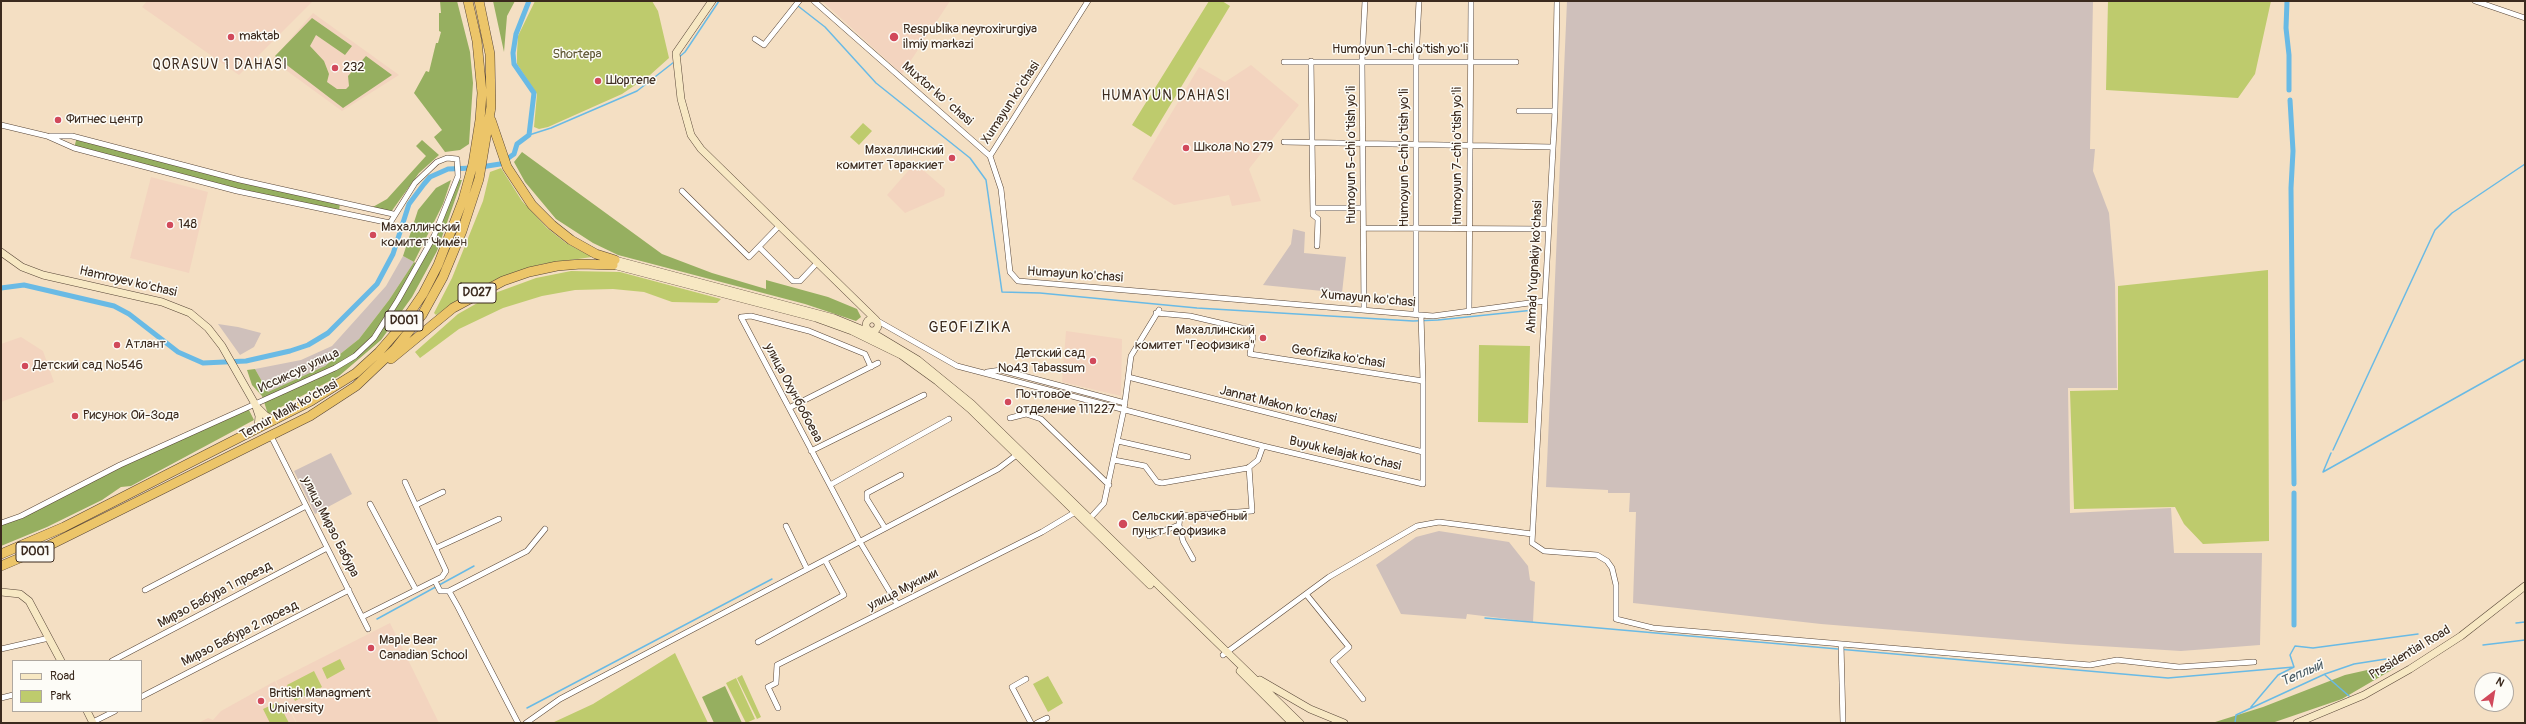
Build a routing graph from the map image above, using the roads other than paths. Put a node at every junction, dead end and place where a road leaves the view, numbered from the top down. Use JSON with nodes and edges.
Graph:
{"nodes":[{"id":1,"x":468,"y":1,"type":"edge"},
{"id":2,"x":479,"y":1,"type":"edge"},
{"id":3,"x":712,"y":1,"type":"edge"},
{"id":4,"x":799,"y":1,"type":"edge"},
{"id":5,"x":815,"y":1,"type":"edge"},
{"id":6,"x":1088,"y":1,"type":"edge"},
{"id":7,"x":1365,"y":1,"type":"edge"},
{"id":8,"x":1419,"y":1,"type":"edge"},
{"id":9,"x":1471,"y":1,"type":"edge"},
{"id":10,"x":1557,"y":1,"type":"edge"},
{"id":11,"x":2475,"y":1,"type":"edge"},
{"id":12,"x":2525,"y":18,"type":"edge"},
{"id":13,"x":755,"y":39,"type":"dead end"},
{"id":14,"x":1470,"y":60,"type":"junction"},
{"id":15,"x":1312,"y":61,"type":"junction"},
{"id":16,"x":1362,"y":61,"type":"junction"},
{"id":17,"x":1416,"y":61,"type":"junction"},
{"id":18,"x":1284,"y":62,"type":"dead end"},
{"id":19,"x":1516,"y":62,"type":"dead end"},
{"id":20,"x":1519,"y":111,"type":"dead end"},
{"id":21,"x":1555,"y":111,"type":"junction"},
{"id":22,"x":490,"y":119,"type":"junction"},
{"id":23,"x":1,"y":125,"type":"edge"},
{"id":24,"x":47,"y":136,"type":"junction"},
{"id":25,"x":1284,"y":142,"type":"dead end"},
{"id":26,"x":1312,"y":143,"type":"junction"},
{"id":27,"x":1363,"y":144,"type":"junction"},
{"id":28,"x":1416,"y":145,"type":"junction"},
{"id":29,"x":1468,"y":145,"type":"junction"},
{"id":30,"x":1552,"y":147,"type":"junction"},
{"id":31,"x":990,"y":156,"type":"junction"},
{"id":32,"x":682,"y":192,"type":"dead end"},
{"id":33,"x":1313,"y":208,"type":"junction"},
{"id":34,"x":1363,"y":208,"type":"junction"},
{"id":35,"x":393,"y":214,"type":"junction"},
{"id":36,"x":779,"y":226,"type":"junction"},
{"id":37,"x":1363,"y":228,"type":"junction"},
{"id":38,"x":1416,"y":228,"type":"junction"},
{"id":39,"x":1547,"y":228,"type":"junction"},
{"id":40,"x":1468,"y":229,"type":"junction"},
{"id":41,"x":1317,"y":246,"type":"dead end"},
{"id":42,"x":759,"y":247,"type":"junction"},
{"id":43,"x":1,"y":252,"type":"edge"},
{"id":44,"x":614,"y":263,"type":"junction"},
{"id":45,"x":817,"y":263,"type":"junction"},
{"id":46,"x":1190,"y":295,"type":"joint"},
{"id":47,"x":1544,"y":301,"type":"junction"},
{"id":48,"x":865,"y":309,"type":"junction"},
{"id":49,"x":1364,"y":309,"type":"junction"},
{"id":50,"x":1469,"y":312,"type":"junction"},
{"id":51,"x":1418,"y":315,"type":"junction"},
{"id":52,"x":876,"y":320,"type":"junction"},
{"id":53,"x":887,"y":327,"type":"junction"},
{"id":54,"x":858,"y":331,"type":"junction"},
{"id":55,"x":872,"y":331,"type":"junction"},
{"id":56,"x":878,"y":363,"type":"dead end"},
{"id":57,"x":871,"y":367,"type":"junction"},
{"id":58,"x":983,"y":372,"type":"junction"},
{"id":59,"x":1128,"y":377,"type":"junction"},
{"id":60,"x":365,"y":379,"type":"junction"},
{"id":61,"x":1423,"y":382,"type":"junction"},
{"id":62,"x":924,"y":395,"type":"dead end"},
{"id":63,"x":1125,"y":403,"type":"junction"},
{"id":64,"x":254,"y":404,"type":"junction"},
{"id":65,"x":789,"y":408,"type":"junction"},
{"id":66,"x":1124,"y":409,"type":"junction"},
{"id":67,"x":1010,"y":418,"type":"dead end"},
{"id":68,"x":949,"y":419,"type":"dead end"},
{"id":69,"x":275,"y":420,"type":"junction"},
{"id":70,"x":258,"y":428,"type":"junction"},
{"id":71,"x":271,"y":436,"type":"junction"},
{"id":72,"x":1118,"y":441,"type":"junction"},
{"id":73,"x":1263,"y":446,"type":"junction"},
{"id":74,"x":811,"y":451,"type":"junction"},
{"id":75,"x":1423,"y":452,"type":"junction"},
{"id":76,"x":1019,"y":453,"type":"junction"},
{"id":77,"x":1188,"y":457,"type":"dead end"},
{"id":78,"x":1114,"y":460,"type":"junction"},
{"id":79,"x":1249,"y":467,"type":"junction"},
{"id":80,"x":902,"y":475,"type":"dead end"},
{"id":81,"x":405,"y":482,"type":"dead end"},
{"id":82,"x":1423,"y":484,"type":"joint"},
{"id":83,"x":1109,"y":485,"type":"junction"},
{"id":84,"x":830,"y":486,"type":"junction"},
{"id":85,"x":443,"y":492,"type":"dead end"},
{"id":86,"x":370,"y":504,"type":"dead end"},
{"id":87,"x":416,"y":505,"type":"junction"},
{"id":88,"x":306,"y":506,"type":"junction"},
{"id":89,"x":1078,"y":510,"type":"junction"},
{"id":90,"x":1093,"y":515,"type":"dead end"},
{"id":91,"x":499,"y":519,"type":"dead end"},
{"id":92,"x":1,"y":523,"type":"edge"},
{"id":93,"x":1179,"y":525,"type":"junction"},
{"id":94,"x":786,"y":526,"type":"dead end"},
{"id":95,"x":884,"y":528,"type":"junction"},
{"id":96,"x":546,"y":529,"type":"dead end"},
{"id":97,"x":1532,"y":534,"type":"junction"},
{"id":98,"x":1149,"y":536,"type":"dead end"},
{"id":99,"x":860,"y":542,"type":"junction"},
{"id":100,"x":327,"y":548,"type":"junction"},
{"id":101,"x":436,"y":548,"type":"junction"},
{"id":102,"x":1,"y":554,"type":"edge"},
{"id":103,"x":1193,"y":559,"type":"dead end"},
{"id":104,"x":825,"y":560,"type":"junction"},
{"id":105,"x":1,"y":566,"type":"edge"},
{"id":106,"x":808,"y":569,"type":"junction"},
{"id":107,"x":435,"y":580,"type":"junction"},
{"id":108,"x":2525,"y":586,"type":"edge"},
{"id":109,"x":145,"y":590,"type":"dead end"},
{"id":110,"x":349,"y":590,"type":"junction"},
{"id":111,"x":416,"y":590,"type":"junction"},
{"id":112,"x":448,"y":591,"type":"junction"},
{"id":113,"x":1,"y":592,"type":"edge"},
{"id":114,"x":1306,"y":594,"type":"junction"},
{"id":115,"x":897,"y":604,"type":"junction"},
{"id":116,"x":362,"y":617,"type":"junction"},
{"id":117,"x":368,"y":629,"type":"dead end"},
{"id":118,"x":49,"y":638,"type":"junction"},
{"id":119,"x":758,"y":642,"type":"dead end"},
{"id":120,"x":1841,"y":644,"type":"junction"},
{"id":121,"x":1,"y":649,"type":"edge"},
{"id":122,"x":1225,"y":654,"type":"junction"},
{"id":123,"x":60,"y":660,"type":"edge"},
{"id":124,"x":114,"y":660,"type":"edge"},
{"id":125,"x":2254,"y":662,"type":"dead end"},
{"id":126,"x":1239,"y":664,"type":"junction"},
{"id":127,"x":1026,"y":679,"type":"dead end"},
{"id":128,"x":12,"y":694,"type":"edge"},
{"id":129,"x":142,"y":696,"type":"edge"},
{"id":130,"x":1,"y":698,"type":"edge"},
{"id":131,"x":1364,"y":699,"type":"dead end"},
{"id":132,"x":778,"y":708,"type":"dead end"},
{"id":133,"x":88,"y":712,"type":"edge"},
{"id":134,"x":112,"y":712,"type":"edge"},
{"id":135,"x":1047,"y":718,"type":"dead end"},
{"id":136,"x":93,"y":723,"type":"edge"},
{"id":137,"x":518,"y":723,"type":"edge"},
{"id":138,"x":526,"y":723,"type":"edge"},
{"id":139,"x":1031,"y":723,"type":"edge"},
{"id":140,"x":1038,"y":723,"type":"edge"},
{"id":141,"x":1292,"y":723,"type":"edge"},
{"id":142,"x":1300,"y":723,"type":"edge"},
{"id":143,"x":1344,"y":723,"type":"edge"},
{"id":144,"x":1843,"y":723,"type":"edge"},
{"id":145,"x":2297,"y":723,"type":"edge"}],
"edges":[{"from":1,"to":69,"type":"highway","name":"Temur Malik ko'chasi","number":"D001"},
{"from":2,"to":22,"type":"highway","name":"Temur Malik ko'chasi","number":"D001"},
{"from":3,"to":36,"type":"main road"},
{"from":4,"to":13,"type":"street"},
{"from":5,"to":31,"type":"street","name":"Muxtor koʻchasi"},
{"from":6,"to":31,"type":"street","name":"Xumayun ko'chasi"},
{"from":7,"to":16,"type":"street","name":"Humoyun 5-chi o'tish yo'li"},
{"from":8,"to":17,"type":"street","name":"Humoyun 6-chi o'tish yo'li"},
{"from":9,"to":14,"type":"street","name":"Humoyun 7-chi o'tish yo'li"},
{"from":10,"to":21,"type":"street","name":"Ahmad Yugnakiy ko'chasi"},
{"from":11,"to":12,"type":"street"},
{"from":14,"to":17,"type":"street","name":"Humoyun 1-chi o'tish yo'li"},
{"from":14,"to":19,"type":"street","name":"Humoyun 1-chi o'tish yo'li"},
{"from":14,"to":29,"type":"street","name":"Humoyun 7-chi o'tish yo'li"},
{"from":15,"to":16,"type":"street","name":"Humoyun 1-chi o'tish yo'li"},
{"from":15,"to":18,"type":"street","name":"Humoyun 1-chi o'tish yo'li"},
{"from":15,"to":26,"type":"street"},
{"from":16,"to":17,"type":"street","name":"Humoyun 1-chi o'tish yo'li"},
{"from":16,"to":27,"type":"street","name":"Humoyun 5-chi o'tish yo'li"},
{"from":17,"to":28,"type":"street","name":"Humoyun 6-chi o'tish yo'li"},
{"from":20,"to":21,"type":"street"},
{"from":21,"to":30,"type":"street","name":"Ahmad Yugnakiy ko'chasi"},
{"from":22,"to":44,"type":"highway","number":"D027"},
{"from":22,"to":60,"type":"highway","name":"Temur Malik ko'chasi","number":"D001"},
{"from":23,"to":24,"type":"street"},
{"from":24,"to":35,"type":"street"},
{"from":24,"to":35,"type":"street","name":"Иссиксув улица"},
{"from":25,"to":26,"type":"street"},
{"from":26,"to":27,"type":"street"},
{"from":26,"to":33,"type":"street"},
{"from":27,"to":28,"type":"street"},
{"from":27,"to":34,"type":"street","name":"Humoyun 5-chi o'tish yo'li"},
{"from":28,"to":29,"type":"street"},
{"from":28,"to":38,"type":"street","name":"Humoyun 6-chi o'tish yo'li"},
{"from":29,"to":30,"type":"street"},
{"from":29,"to":40,"type":"street","name":"Humoyun 7-chi o'tish yo'li"},
{"from":30,"to":39,"type":"street","name":"Ahmad Yugnakiy ko'chasi"},
{"from":31,"to":46,"type":"street","name":"Humayun ko'chasi"},
{"from":32,"to":42,"type":"street"},
{"from":33,"to":34,"type":"street"},
{"from":33,"to":41,"type":"street"},
{"from":34,"to":37,"type":"street","name":"Humoyun 5-chi o'tish yo'li"},
{"from":35,"to":64,"type":"street","name":"Иссиксув улица"},
{"from":36,"to":42,"type":"street"},
{"from":36,"to":45,"type":"main road"},
{"from":37,"to":38,"type":"street"},
{"from":37,"to":49,"type":"street","name":"Humoyun 5-chi o'tish yo'li"},
{"from":38,"to":40,"type":"street"},
{"from":38,"to":51,"type":"street","name":"Humoyun 6-chi o'tish yo'li"},
{"from":39,"to":40,"type":"street"},
{"from":39,"to":47,"type":"street","name":"Ahmad Yugnakiy ko'chasi"},
{"from":40,"to":50,"type":"street","name":"Humoyun 7-chi o'tish yo'li"},
{"from":42,"to":45,"type":"street"},
{"from":43,"to":64,"type":"main road","name":"Hamroyev ko'chasi"},
{"from":44,"to":54,"type":"main road","number":"D027"},
{"from":44,"to":60,"type":"highway","number":"D027"},
{"from":45,"to":48,"type":"main road"},
{"from":46,"to":49,"type":"street","name":"Xumayun ko'chasi"},
{"from":47,"to":50,"type":"street","name":"Xumayun ko'chasi"},
{"from":47,"to":97,"type":"street","name":"Ahmad Yugnakiy ko'chasi"},
{"from":48,"to":52,"type":"main road"},
{"from":48,"to":55,"type":"main road"},
{"from":49,"to":51,"type":"street","name":"Xumayun ko'chasi"},
{"from":50,"to":51,"type":"street","name":"Xumayun ko'chasi"},
{"from":51,"to":61,"type":"street","name":"Humoyun 6-chi o'tish yo'li"},
{"from":52,"to":53,"type":"street","name":"Buyuk kelajak ko'chasi"},
{"from":52,"to":55,"type":"main road"},
{"from":53,"to":55,"type":"street"},
{"from":53,"to":58,"type":"street","name":"Buyuk kelajak ko'chasi"},
{"from":54,"to":55,"type":"main road"},
{"from":54,"to":55,"type":"main road","number":"D027"},
{"from":55,"to":76,"type":"main road","number":"D027"},
{"from":56,"to":57,"type":"street"},
{"from":57,"to":65,"type":"street"},
{"from":57,"to":65,"type":"street","name":"улица Охунбобоева"},
{"from":58,"to":63,"type":"street"},
{"from":58,"to":66,"type":"street","name":"Buyuk kelajak ko'chasi"},
{"from":59,"to":61,"type":"street","name":"Geofizika ko'chasi"},
{"from":59,"to":63,"type":"street"},
{"from":59,"to":75,"type":"street","name":"Jannat Makon ko'chasi"},
{"from":60,"to":71,"type":"highway","name":"Temur Malik ko'chasi","number":"D001"},
{"from":61,"to":75,"type":"street","name":"Humoyun 6-chi o'tish yo'li"},
{"from":62,"to":74,"type":"street"},
{"from":63,"to":66,"type":"street"},
{"from":64,"to":69,"type":"main road","name":"Hamroyev ko'chasi"},
{"from":64,"to":70,"type":"main road","name":"Hamroyev ko'chasi"},
{"from":64,"to":92,"type":"street","name":"Иссиксув улица"},
{"from":65,"to":74,"type":"street","name":"улица Охунбобоева"},
{"from":66,"to":72,"type":"street"},
{"from":66,"to":73,"type":"street","name":"Buyuk kelajak ko'chasi"},
{"from":67,"to":83,"type":"street"},
{"from":68,"to":84,"type":"street"},
{"from":69,"to":70,"type":"highway","name":"Temur Malik ko'chasi","number":"D001"},
{"from":70,"to":102,"type":"highway","name":"Temur Malik ko'chasi","number":"D001"},
{"from":71,"to":88,"type":"street","name":"улица Мирзо Бабура"},
{"from":71,"to":105,"type":"highway","name":"Temur Malik ko'chasi","number":"D001"},
{"from":72,"to":77,"type":"street"},
{"from":72,"to":78,"type":"street"},
{"from":73,"to":79,"type":"street"},
{"from":73,"to":82,"type":"street","name":"Buyuk kelajak ko'chasi"},
{"from":74,"to":84,"type":"street","name":"улица Охунбобоева"},
{"from":75,"to":82,"type":"street","name":"Humoyun 6-chi o'tish yo'li"},
{"from":76,"to":89,"type":"main road"},
{"from":76,"to":95,"type":"street"},
{"from":78,"to":79,"type":"street"},
{"from":78,"to":83,"type":"street"},
{"from":79,"to":93,"type":"street"},
{"from":80,"to":95,"type":"street"},
{"from":81,"to":87,"type":"street"},
{"from":83,"to":90,"type":"street"},
{"from":84,"to":99,"type":"street","name":"улица Охунбобоева"},
{"from":85,"to":87,"type":"street"},
{"from":86,"to":111,"type":"street"},
{"from":87,"to":101,"type":"street"},
{"from":88,"to":100,"type":"street","name":"улица Мирзо Бабура"},
{"from":88,"to":109,"type":"street"},
{"from":89,"to":115,"type":"street","name":"улица Мукими"},
{"from":89,"to":122,"type":"main road"},
{"from":91,"to":101,"type":"street"},
{"from":93,"to":98,"type":"street"},
{"from":93,"to":103,"type":"street"},
{"from":94,"to":106,"type":"street"},
{"from":95,"to":99,"type":"street"},
{"from":96,"to":112,"type":"street"},
{"from":97,"to":114,"type":"street"},
{"from":97,"to":120,"type":"street"},
{"from":99,"to":104,"type":"street"},
{"from":99,"to":115,"type":"street","name":"улица Охунбобоева"},
{"from":100,"to":110,"type":"street","name":"улица Мирзо Бабура"},
{"from":100,"to":124,"type":"street","name":"Мирзо Бабура 1 проезд"},
{"from":101,"to":107,"type":"street"},
{"from":104,"to":106,"type":"street"},
{"from":104,"to":119,"type":"street"},
{"from":106,"to":138,"type":"street"},
{"from":107,"to":111,"type":"street"},
{"from":107,"to":112,"type":"street"},
{"from":108,"to":145,"type":"main road","name":"Presidential Road"},
{"from":110,"to":116,"type":"street","name":"улица Мирзо Бабура"},
{"from":110,"to":129,"type":"street","name":"Мирзо Бабура 2 проезд"},
{"from":111,"to":116,"type":"street"},
{"from":112,"to":137,"type":"street"},
{"from":113,"to":118,"type":"main road"},
{"from":114,"to":122,"type":"street"},
{"from":114,"to":131,"type":"street"},
{"from":115,"to":132,"type":"street","name":"улица Мукими"},
{"from":116,"to":117,"type":"street","name":"улица Мирзо Бабура"},
{"from":118,"to":121,"type":"street"},
{"from":118,"to":123,"type":"main road"},
{"from":120,"to":125,"type":"street"},
{"from":120,"to":144,"type":"street"},
{"from":122,"to":126,"type":"main road"},
{"from":122,"to":141,"type":"main road"},
{"from":126,"to":142,"type":"main road"},
{"from":126,"to":143,"type":"main road"},
{"from":127,"to":139,"type":"street"},
{"from":128,"to":130,"type":"street"},
{"from":133,"to":136,"type":"main road"},
{"from":134,"to":136,"type":"street"},
{"from":135,"to":140,"type":"street"}]}
